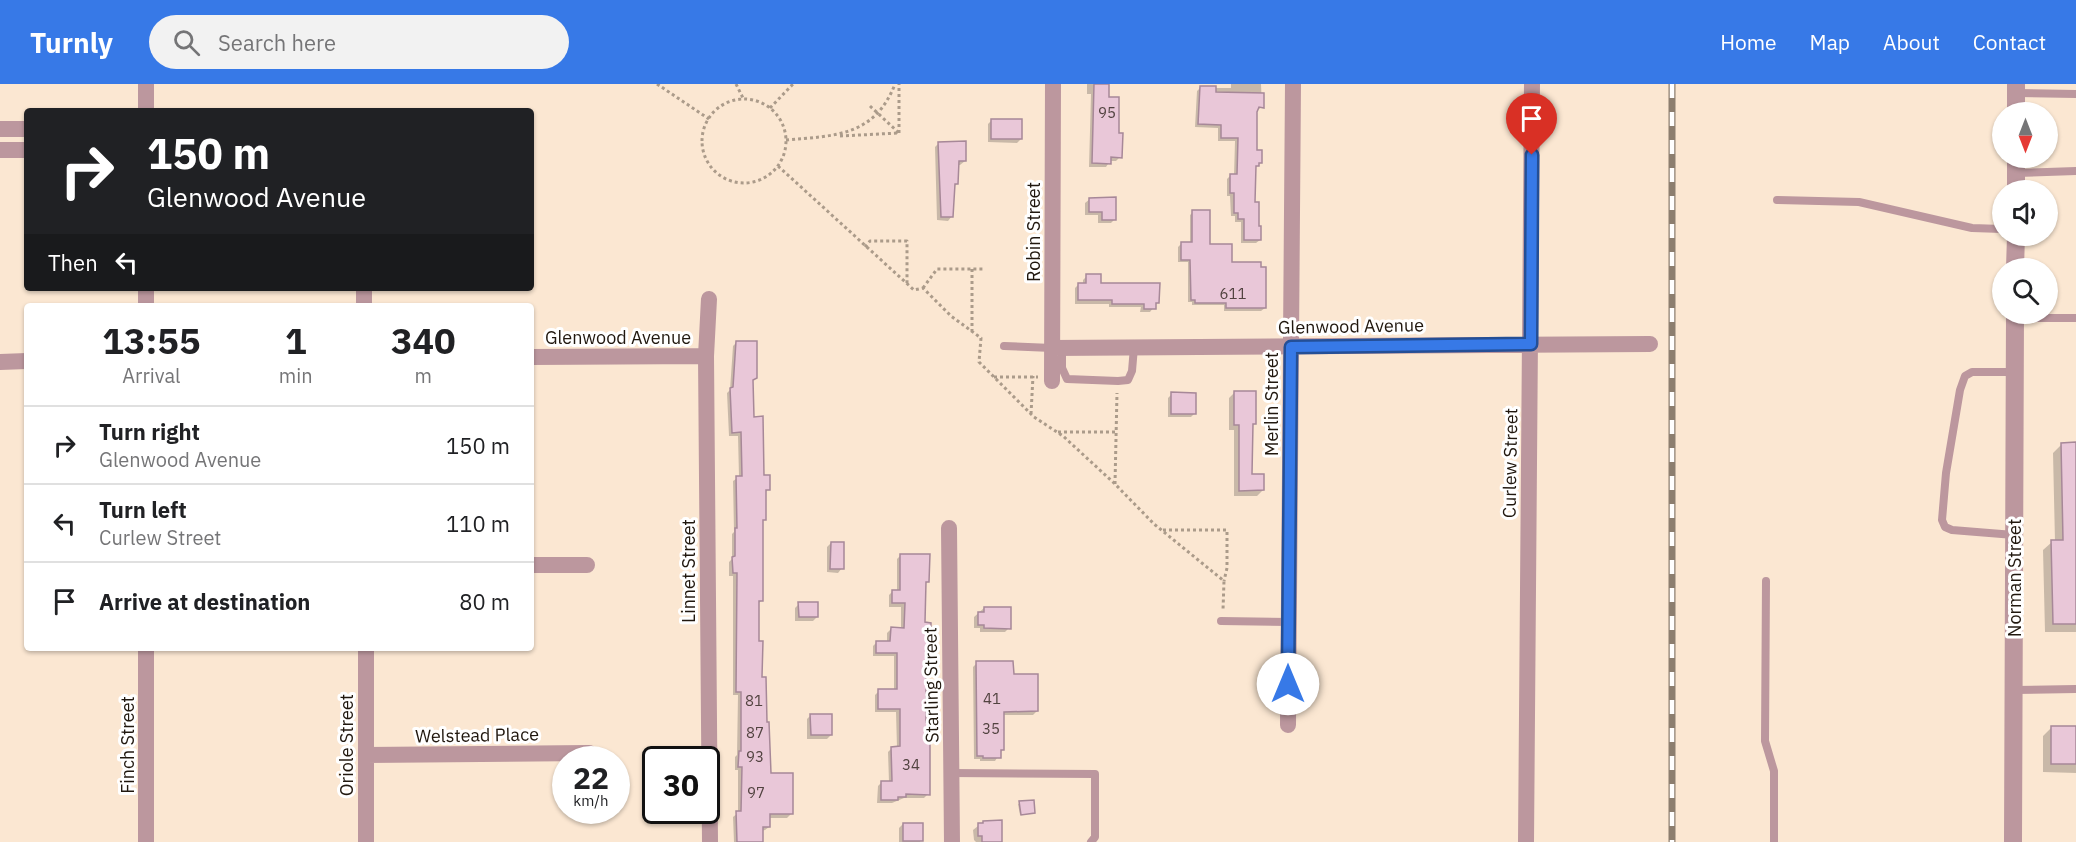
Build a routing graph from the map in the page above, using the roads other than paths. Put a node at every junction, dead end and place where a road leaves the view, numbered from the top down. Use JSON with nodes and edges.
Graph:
{"nodes":[{"id":1,"x":146,"y":84,"type":"edge"},
{"id":2,"x":1053,"y":84,"type":"edge"},
{"id":3,"x":1293,"y":84,"type":"edge"},
{"id":4,"x":1532,"y":84,"type":"edge"},
{"id":5,"x":2016,"y":89,"type":"edge"},
{"id":6,"x":2076,"y":94,"type":"edge"},
{"id":7,"x":146,"y":108,"type":"edge"},
{"id":8,"x":0,"y":129,"type":"edge"},
{"id":9,"x":24,"y":129,"type":"edge"},
{"id":10,"x":0,"y":150,"type":"edge"},
{"id":11,"x":24,"y":150,"type":"edge"},
{"id":12,"x":2076,"y":171,"type":"edge"},
{"id":13,"x":2016,"y":174,"type":"edge"},
{"id":14,"x":1777,"y":200,"type":"dead end"},
{"id":15,"x":1992,"y":229,"type":"edge"},
{"id":16,"x":709,"y":300,"type":"dead end"},
{"id":17,"x":2058,"y":317,"type":"edge"},
{"id":18,"x":2076,"y":318,"type":"edge"},
{"id":19,"x":2015,"y":324,"type":"edge"},
{"id":20,"x":1531,"y":344,"type":"junction"},
{"id":21,"x":1650,"y":344,"type":"dead end"},
{"id":22,"x":1004,"y":346,"type":"dead end"},
{"id":23,"x":1134,"y":347,"type":"junction"},
{"id":24,"x":1291,"y":347,"type":"junction"},
{"id":25,"x":1057,"y":348,"type":"junction"},
{"id":26,"x":706,"y":356,"type":"junction"},
{"id":27,"x":534,"y":357,"type":"edge"},
{"id":28,"x":24,"y":361,"type":"edge"},
{"id":29,"x":0,"y":362,"type":"edge"},
{"id":30,"x":2015,"y":372,"type":"junction"},
{"id":31,"x":1052,"y":381,"type":"road end"},
{"id":32,"x":949,"y":528,"type":"dead end"},
{"id":33,"x":2014,"y":536,"type":"junction"},
{"id":34,"x":534,"y":565,"type":"edge"},
{"id":35,"x":587,"y":565,"type":"dead end"},
{"id":36,"x":1766,"y":581,"type":"dead end"},
{"id":37,"x":1222,"y":621,"type":"road end"},
{"id":38,"x":1289,"y":622,"type":"junction"},
{"id":39,"x":146,"y":651,"type":"edge"},
{"id":40,"x":366,"y":651,"type":"edge"},
{"id":41,"x":2076,"y":689,"type":"edge"},
{"id":42,"x":2014,"y":690,"type":"junction"},
{"id":43,"x":1288,"y":725,"type":"dead end"},
{"id":44,"x":552,"y":753,"type":"edge"},
{"id":45,"x":366,"y":755,"type":"junction"},
{"id":46,"x":951,"y":773,"type":"junction"},
{"id":47,"x":146,"y":842,"type":"edge"},
{"id":48,"x":366,"y":842,"type":"edge"},
{"id":49,"x":710,"y":842,"type":"edge"},
{"id":50,"x":952,"y":842,"type":"edge"},
{"id":51,"x":1090,"y":842,"type":"edge"},
{"id":52,"x":1526,"y":842,"type":"edge"},
{"id":53,"x":1774,"y":842,"type":"edge"},
{"id":54,"x":2013,"y":842,"type":"edge"}],
"edges":[{"from":1,"to":7,"type":"street"},
{"from":2,"to":25,"type":"street","name":"Robin Street"},
{"from":3,"to":24,"type":"street","name":"Merlin Street"},
{"from":4,"to":20,"type":"street","name":"Curlew Street"},
{"from":5,"to":6,"type":"lane"},
{"from":8,"to":9,"type":"street"},
{"from":10,"to":11,"type":"street"},
{"from":12,"to":13,"type":"lane"},
{"from":14,"to":15,"type":"lane"},
{"from":16,"to":26,"type":"street","name":"Linnet Street"},
{"from":17,"to":18,"type":"lane"},
{"from":19,"to":30,"type":"street","name":"Norman Street"},
{"from":20,"to":21,"type":"street","name":"Glenwood Avenue"},
{"from":20,"to":24,"type":"street","name":"Glenwood Avenue"},
{"from":20,"to":52,"type":"street","name":"Curlew Street"},
{"from":22,"to":25,"type":"lane"},
{"from":23,"to":24,"type":"street","name":"Glenwood Avenue"},
{"from":23,"to":25,"type":"street","name":"Glenwood Avenue"},
{"from":23,"to":25,"type":"lane"},
{"from":24,"to":38,"type":"street","name":"Merlin Street"},
{"from":25,"to":31,"type":"street","name":"Robin Street"},
{"from":26,"to":27,"type":"street","name":"Glenwood Avenue"},
{"from":26,"to":49,"type":"street","name":"Linnet Street"},
{"from":28,"to":29,"type":"street"},
{"from":30,"to":33,"type":"street","name":"Norman Street"},
{"from":30,"to":33,"type":"lane"},
{"from":32,"to":46,"type":"street","name":"Starling Street"},
{"from":33,"to":42,"type":"street","name":"Norman Street"},
{"from":34,"to":35,"type":"street"},
{"from":36,"to":53,"type":"lane"},
{"from":37,"to":38,"type":"lane"},
{"from":38,"to":43,"type":"street","name":"Merlin Street"},
{"from":39,"to":47,"type":"street","name":"Finch Street"},
{"from":40,"to":45,"type":"street","name":"Oriole Street"},
{"from":41,"to":42,"type":"lane"},
{"from":42,"to":54,"type":"street","name":"Norman Street"},
{"from":44,"to":45,"type":"street","name":"Welstead Place"},
{"from":45,"to":48,"type":"street","name":"Oriole Street"},
{"from":46,"to":50,"type":"street","name":"Starling Street"},
{"from":46,"to":51,"type":"lane"}]}
